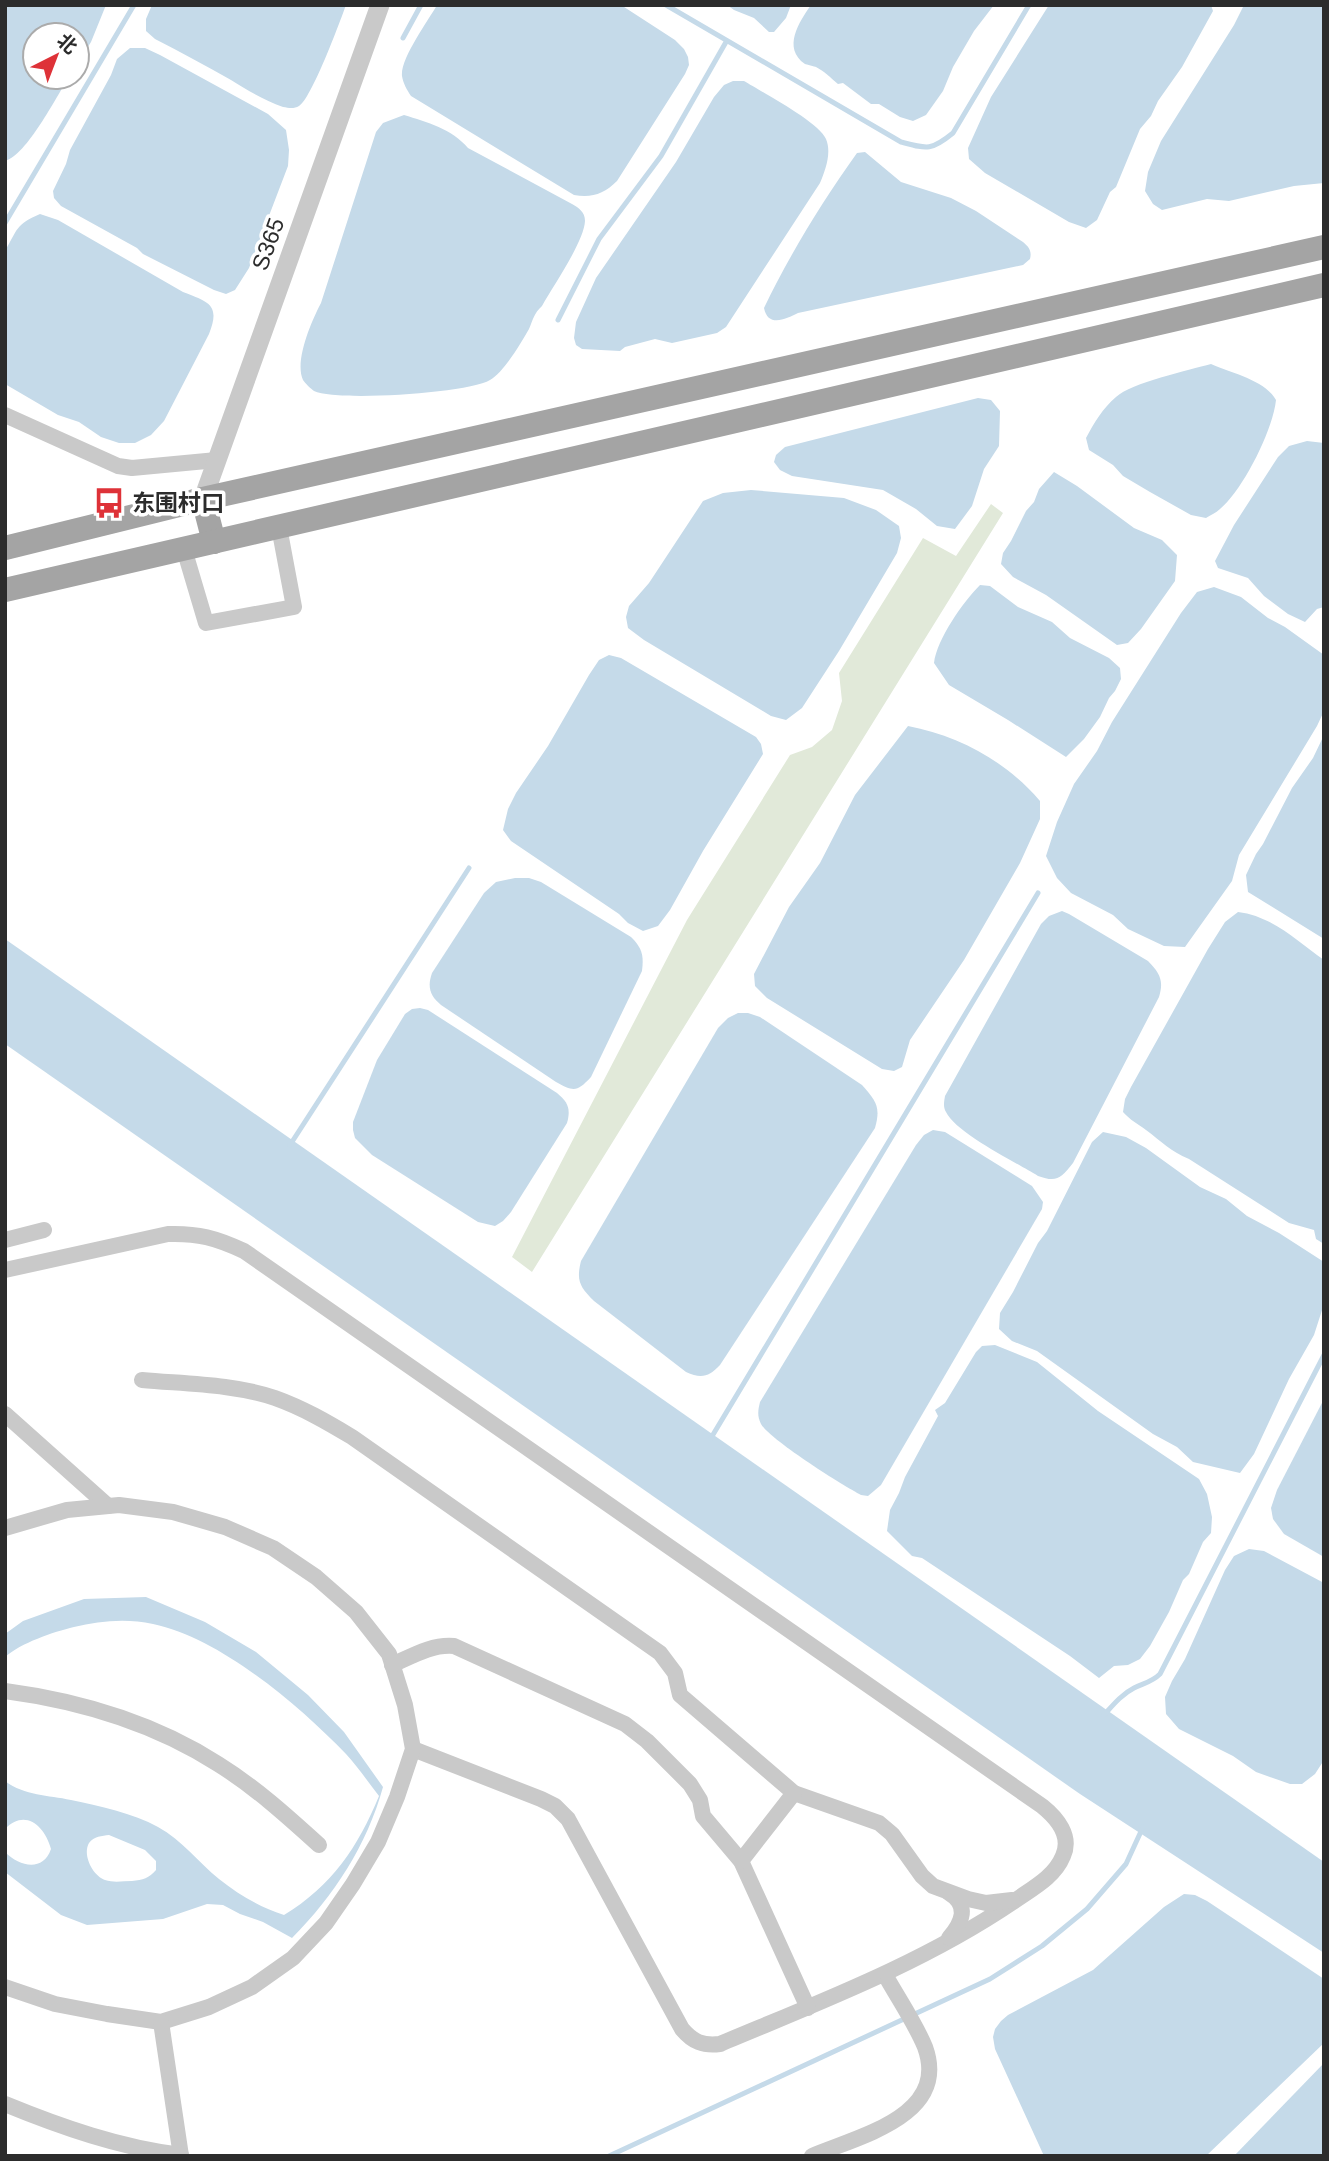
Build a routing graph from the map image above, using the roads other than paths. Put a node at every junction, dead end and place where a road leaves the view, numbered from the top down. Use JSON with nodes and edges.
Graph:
{"nodes":[{"id":1,"x":380,"y":5,"type":"edge"},
{"id":2,"x":1324,"y":247,"type":"edge"},
{"id":3,"x":1324,"y":285,"type":"edge"},
{"id":4,"x":5,"y":415,"type":"edge"},
{"id":5,"x":217,"y":460,"type":"junction"},
{"id":6,"x":203,"y":499,"type":"junction"},
{"id":7,"x":279,"y":527,"type":"junction"},
{"id":8,"x":214,"y":542,"type":"junction"},
{"id":9,"x":5,"y":548,"type":"edge"},
{"id":10,"x":184,"y":549,"type":"junction"},
{"id":11,"x":5,"y":590,"type":"edge"},
{"id":12,"x":44,"y":1230,"type":"dead end"},
{"id":13,"x":5,"y":1240,"type":"edge"},
{"id":14,"x":5,"y":1270,"type":"edge"},
{"id":15,"x":142,"y":1380,"type":"dead end"},
{"id":16,"x":5,"y":1414,"type":"edge"},
{"id":17,"x":108,"y":1506,"type":"junction"},
{"id":18,"x":5,"y":1528,"type":"edge"},
{"id":19,"x":392,"y":1665,"type":"junction"},
{"id":20,"x":7,"y":1691,"type":"edge"},
{"id":21,"x":412,"y":1749,"type":"junction"},
{"id":22,"x":793,"y":1793,"type":"junction"},
{"id":23,"x":319,"y":1845,"type":"dead end"},
{"id":24,"x":741,"y":1860,"type":"junction"},
{"id":25,"x":947,"y":1891,"type":"junction"},
{"id":26,"x":1024,"y":1895,"type":"junction"},
{"id":27,"x":941,"y":1945,"type":"junction"},
{"id":28,"x":888,"y":1980,"type":"dead end"},
{"id":29,"x":5,"y":1987,"type":"edge"},
{"id":30,"x":808,"y":2008,"type":"junction"},
{"id":31,"x":161,"y":2022,"type":"junction"},
{"id":32,"x":5,"y":2104,"type":"edge"},
{"id":33,"x":181,"y":2155,"type":"edge"},
{"id":34,"x":812,"y":2156,"type":"edge"}],
"edges":[{"from":1,"to":5,"type":"street","name":"S365"},
{"from":2,"to":6,"type":"main road"},
{"from":3,"to":7,"type":"main road"},
{"from":4,"to":5,"type":"street"},
{"from":5,"to":6,"type":"street","name":"S365"},
{"from":6,"to":8,"type":"main road"},
{"from":6,"to":9,"type":"main road"},
{"from":7,"to":8,"type":"main road"},
{"from":7,"to":10,"type":"street"},
{"from":8,"to":10,"type":"main road"},
{"from":10,"to":11,"type":"main road"},
{"from":12,"to":13,"type":"street"},
{"from":14,"to":26,"type":"street"},
{"from":15,"to":22,"type":"street"},
{"from":16,"to":17,"type":"street"},
{"from":17,"to":18,"type":"street"},
{"from":17,"to":19,"type":"street"},
{"from":19,"to":21,"type":"street"},
{"from":19,"to":24,"type":"street"},
{"from":20,"to":23,"type":"street"},
{"from":21,"to":30,"type":"street"},
{"from":21,"to":31,"type":"street"},
{"from":22,"to":24,"type":"street"},
{"from":22,"to":25,"type":"street"},
{"from":24,"to":30,"type":"street"},
{"from":25,"to":26,"type":"street"},
{"from":25,"to":27,"type":"street"},
{"from":26,"to":27,"type":"street"},
{"from":27,"to":30,"type":"street"},
{"from":28,"to":34,"type":"street"},
{"from":29,"to":31,"type":"street"},
{"from":31,"to":33,"type":"street"},
{"from":32,"to":33,"type":"street"}]}
